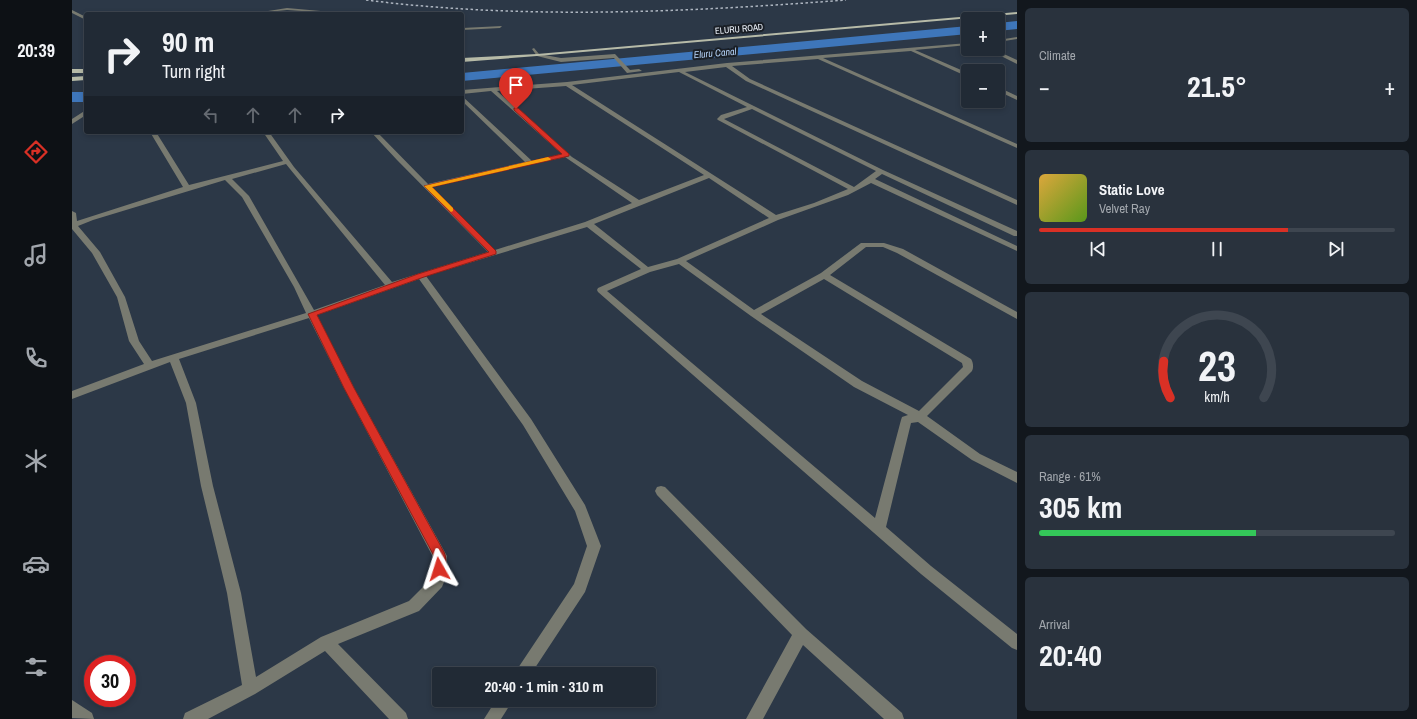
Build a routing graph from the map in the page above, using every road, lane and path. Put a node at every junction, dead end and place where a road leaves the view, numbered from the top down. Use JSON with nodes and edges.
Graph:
{"nodes":[{"id":1,"x":1017,"y":8,"type":"edge"},
{"id":2,"x":72,"y":11,"type":"edge"},
{"id":3,"x":266,"y":12,"type":"edge"},
{"id":4,"x":321,"y":12,"type":"edge"},
{"id":5,"x":965,"y":12,"type":"dead end"},
{"id":6,"x":1017,"y":13,"type":"edge"},
{"id":7,"x":84,"y":19,"type":"edge"},
{"id":8,"x":500,"y":28,"type":"dead end"},
{"id":9,"x":777,"y":28,"type":"dead end"},
{"id":10,"x":464,"y":29,"type":"edge"},
{"id":11,"x":753,"y":30,"type":"dead end"},
{"id":12,"x":722,"y":33,"type":"dead end"},
{"id":13,"x":659,"y":38,"type":"dead end"},
{"id":14,"x":667,"y":38,"type":"dead end"},
{"id":15,"x":1017,"y":38,"type":"edge"},
{"id":16,"x":1005,"y":40,"type":"edge"},
{"id":17,"x":961,"y":45,"type":"edge"},
{"id":18,"x":534,"y":49,"type":"junction"},
{"id":19,"x":911,"y":50,"type":"junction"},
{"id":20,"x":510,"y":51,"type":"dead end"},
{"id":21,"x":537,"y":55,"type":"junction"},
{"id":22,"x":1004,"y":56,"type":"edge"},
{"id":23,"x":818,"y":58,"type":"junction"},
{"id":24,"x":464,"y":60,"type":"edge"},
{"id":25,"x":1017,"y":62,"type":"edge"},
{"id":26,"x":728,"y":66,"type":"junction"},
{"id":27,"x":84,"y":70,"type":"edge"},
{"id":28,"x":72,"y":71,"type":"edge"},
{"id":29,"x":680,"y":71,"type":"junction"},
{"id":30,"x":651,"y":72,"type":"junction"},
{"id":31,"x":961,"y":72,"type":"edge"},
{"id":32,"x":72,"y":78,"type":"edge"},
{"id":33,"x":84,"y":78,"type":"edge"},
{"id":34,"x":567,"y":84,"type":"junction"},
{"id":35,"x":493,"y":90,"type":"junction"},
{"id":36,"x":464,"y":92,"type":"edge"},
{"id":37,"x":1005,"y":92,"type":"edge"},
{"id":38,"x":1017,"y":98,"type":"edge"},
{"id":39,"x":464,"y":100,"type":"edge"},
{"id":40,"x":752,"y":107,"type":"junction"},
{"id":41,"x":84,"y":112,"type":"edge"},
{"id":42,"x":84,"y":113,"type":"edge"},
{"id":43,"x":72,"y":114,"type":"edge"},
{"id":44,"x":72,"y":122,"type":"edge"},
{"id":45,"x":154,"y":134,"type":"edge"},
{"id":46,"x":267,"y":134,"type":"edge"},
{"id":47,"x":376,"y":134,"type":"edge"},
{"id":48,"x":1017,"y":146,"type":"edge"},
{"id":49,"x":567,"y":155,"type":"junction"},
{"id":50,"x":287,"y":162,"type":"junction"},
{"id":51,"x":530,"y":163,"type":"junction"},
{"id":52,"x":881,"y":171,"type":"junction"},
{"id":53,"x":709,"y":176,"type":"junction"},
{"id":54,"x":227,"y":178,"type":"junction"},
{"id":55,"x":872,"y":180,"type":"junction"},
{"id":56,"x":427,"y":186,"type":"junction"},
{"id":57,"x":187,"y":188,"type":"junction"},
{"id":58,"x":853,"y":189,"type":"junction"},
{"id":59,"x":1016,"y":201,"type":"edge"},
{"id":60,"x":638,"y":203,"type":"junction"},
{"id":61,"x":72,"y":213,"type":"edge"},
{"id":62,"x":775,"y":218,"type":"junction"},
{"id":63,"x":588,"y":224,"type":"junction"},
{"id":64,"x":73,"y":226,"type":"edge"},
{"id":65,"x":1017,"y":234,"type":"edge"},
{"id":66,"x":1017,"y":249,"type":"edge"},
{"id":67,"x":494,"y":253,"type":"junction"},
{"id":68,"x":680,"y":261,"type":"junction"},
{"id":69,"x":647,"y":270,"type":"junction"},
{"id":70,"x":421,"y":275,"type":"junction"},
{"id":71,"x":824,"y":275,"type":"junction"},
{"id":72,"x":391,"y":286,"type":"junction"},
{"id":73,"x":312,"y":314,"type":"junction"},
{"id":74,"x":754,"y":314,"type":"junction"},
{"id":75,"x":1017,"y":316,"type":"edge"},
{"id":76,"x":173,"y":356,"type":"junction"},
{"id":77,"x":150,"y":366,"type":"junction"},
{"id":78,"x":72,"y":395,"type":"edge"},
{"id":79,"x":920,"y":417,"type":"junction"},
{"id":80,"x":1017,"y":478,"type":"edge"},
{"id":81,"x":661,"y":491,"type":"dead end"},
{"id":82,"x":879,"y":529,"type":"junction"},
{"id":83,"x":801,"y":634,"type":"junction"},
{"id":84,"x":326,"y":642,"type":"junction"},
{"id":85,"x":1017,"y":643,"type":"edge"},
{"id":86,"x":527,"y":667,"type":"edge"},
{"id":87,"x":250,"y":689,"type":"junction"},
{"id":88,"x":500,"y":707,"type":"edge"},
{"id":89,"x":72,"y":708,"type":"edge"},
{"id":90,"x":86,"y":719,"type":"edge"},
{"id":91,"x":191,"y":719,"type":"edge"},
{"id":92,"x":400,"y":719,"type":"edge"},
{"id":93,"x":492,"y":719,"type":"edge"},
{"id":94,"x":754,"y":719,"type":"edge"},
{"id":95,"x":896,"y":719,"type":"edge"}],
"edges":[{"from":1,"to":5,"type":"main road"},
{"from":2,"to":7,"type":"street"},
{"from":3,"to":4,"type":"street"},
{"from":6,"to":21,"type":"main road","name":"ELURU ROAD"},
{"from":8,"to":10,"type":"street"},
{"from":9,"to":11,"type":"main road","name":"ELURU ROAD"},
{"from":12,"to":14,"type":"main road","name":"ELURU ROAD"},
{"from":13,"to":18,"type":"main road"},
{"from":15,"to":16,"type":"street"},
{"from":17,"to":19,"type":"street"},
{"from":18,"to":20,"type":"main road"},
{"from":18,"to":21,"type":"street"},
{"from":19,"to":23,"type":"street"},
{"from":19,"to":31,"type":"street"},
{"from":21,"to":24,"type":"main road","name":"ELURU ROAD"},
{"from":21,"to":30,"type":"street"},
{"from":22,"to":25,"type":"street"},
{"from":23,"to":26,"type":"street"},
{"from":23,"to":48,"type":"street"},
{"from":26,"to":29,"type":"street"},
{"from":26,"to":59,"type":"street"},
{"from":27,"to":28,"type":"main road"},
{"from":29,"to":30,"type":"street"},
{"from":29,"to":40,"type":"street"},
{"from":30,"to":34,"type":"street"},
{"from":32,"to":33,"type":"main road"},
{"from":34,"to":35,"type":"street"},
{"from":34,"to":53,"type":"street"},
{"from":35,"to":36,"type":"street"},
{"from":35,"to":49,"type":"street"},
{"from":37,"to":38,"type":"street"},
{"from":39,"to":51,"type":"street"},
{"from":40,"to":52,"type":"street"},
{"from":40,"to":58,"type":"street"},
{"from":41,"to":43,"type":"street"},
{"from":42,"to":44,"type":"street"},
{"from":45,"to":57,"type":"street"},
{"from":46,"to":50,"type":"street"},
{"from":47,"to":56,"type":"street"},
{"from":49,"to":51,"type":"street"},
{"from":49,"to":60,"type":"street"},
{"from":50,"to":54,"type":"street"},
{"from":50,"to":72,"type":"street"},
{"from":51,"to":56,"type":"street"},
{"from":52,"to":55,"type":"street"},
{"from":52,"to":65,"type":"street"},
{"from":53,"to":60,"type":"street"},
{"from":53,"to":62,"type":"street"},
{"from":54,"to":57,"type":"street"},
{"from":54,"to":73,"type":"street"},
{"from":55,"to":58,"type":"street"},
{"from":55,"to":66,"type":"street"},
{"from":56,"to":67,"type":"street"},
{"from":57,"to":64,"type":"street"},
{"from":58,"to":62,"type":"street"},
{"from":60,"to":63,"type":"street"},
{"from":61,"to":64,"type":"street"},
{"from":62,"to":68,"type":"street"},
{"from":63,"to":67,"type":"street"},
{"from":63,"to":69,"type":"street"},
{"from":64,"to":77,"type":"street"},
{"from":67,"to":70,"type":"street"},
{"from":68,"to":69,"type":"street"},
{"from":68,"to":74,"type":"street"},
{"from":69,"to":82,"type":"street"},
{"from":70,"to":72,"type":"street"},
{"from":70,"to":86,"type":"street"},
{"from":71,"to":74,"type":"street"},
{"from":71,"to":75,"type":"street"},
{"from":71,"to":79,"type":"street"},
{"from":72,"to":73,"type":"street"},
{"from":73,"to":76,"type":"street"},
{"from":73,"to":84,"type":"street"},
{"from":74,"to":79,"type":"street"},
{"from":76,"to":77,"type":"street"},
{"from":76,"to":87,"type":"street"},
{"from":77,"to":78,"type":"street"},
{"from":79,"to":80,"type":"street"},
{"from":79,"to":82,"type":"street"},
{"from":81,"to":83,"type":"street"},
{"from":82,"to":85,"type":"street"},
{"from":83,"to":94,"type":"street"},
{"from":83,"to":95,"type":"street"},
{"from":84,"to":87,"type":"street"},
{"from":84,"to":92,"type":"street"},
{"from":87,"to":91,"type":"street"},
{"from":88,"to":93,"type":"street"},
{"from":89,"to":90,"type":"street"}]}
